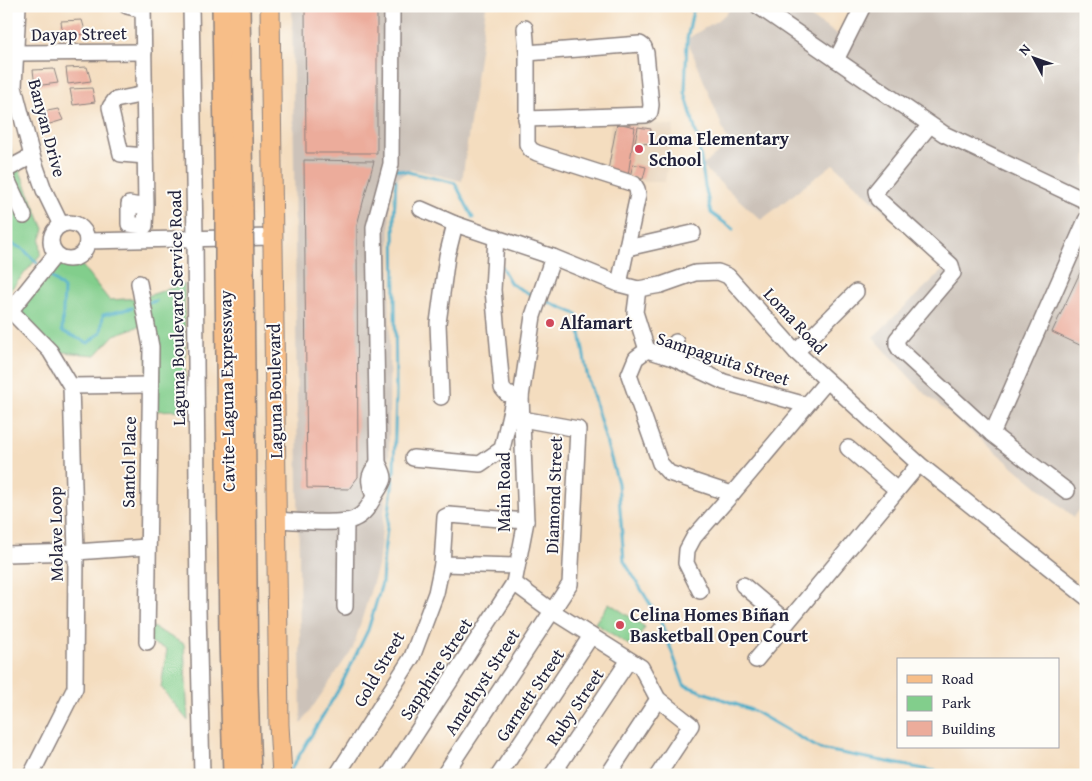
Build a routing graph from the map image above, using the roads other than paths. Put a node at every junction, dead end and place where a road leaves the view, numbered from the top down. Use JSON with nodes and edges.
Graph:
{"nodes":[{"id":1,"x":18,"y":6,"type":"edge"},
{"id":2,"x":127,"y":6,"type":"edge"},
{"id":3,"x":191,"y":6,"type":"edge"},
{"id":4,"x":223,"y":6,"type":"edge"},
{"id":5,"x":238,"y":6,"type":"edge"},
{"id":6,"x":270,"y":6,"type":"edge"},
{"id":7,"x":392,"y":6,"type":"edge"},
{"id":8,"x":758,"y":6,"type":"edge"},
{"id":9,"x":863,"y":6,"type":"edge"},
{"id":10,"x":143,"y":8,"type":"edge"},
{"id":11,"x":525,"y":28,"type":"dead end"},
{"id":12,"x":144,"y":52,"type":"junction"},
{"id":13,"x":14,"y":53,"type":"junction"},
{"id":14,"x":527,"y":53,"type":"junction"},
{"id":15,"x":836,"y":60,"type":"junction"},
{"id":16,"x":10,"y":85,"type":"edge"},
{"id":17,"x":144,"y":94,"type":"junction"},
{"id":18,"x":526,"y":119,"type":"junction"},
{"id":19,"x":930,"y":125,"type":"junction"},
{"id":20,"x":32,"y":156,"type":"junction"},
{"id":21,"x":145,"y":156,"type":"junction"},
{"id":22,"x":6,"y":170,"type":"edge"},
{"id":23,"x":6,"y":177,"type":"edge"},
{"id":24,"x":1086,"y":201,"type":"edge"},
{"id":25,"x":146,"y":207,"type":"dead end"},
{"id":26,"x":421,"y":209,"type":"dead end"},
{"id":27,"x":234,"y":210,"type":"junction"},
{"id":28,"x":24,"y":216,"type":"dead end"},
{"id":29,"x":1086,"y":220,"type":"edge"},
{"id":30,"x":455,"y":224,"type":"junction"},
{"id":31,"x":61,"y":225,"type":"junction"},
{"id":32,"x":693,"y":233,"type":"dead end"},
{"id":33,"x":273,"y":237,"type":"junction"},
{"id":34,"x":195,"y":238,"type":"junction"},
{"id":35,"x":496,"y":238,"type":"junction"},
{"id":36,"x":87,"y":241,"type":"junction"},
{"id":37,"x":628,"y":248,"type":"junction"},
{"id":38,"x":56,"y":254,"type":"junction"},
{"id":39,"x":552,"y":257,"type":"junction"},
{"id":40,"x":234,"y":270,"type":"junction"},
{"id":41,"x":138,"y":283,"type":"dead end"},
{"id":42,"x":618,"y":284,"type":"junction"},
{"id":43,"x":638,"y":289,"type":"junction"},
{"id":44,"x":856,"y":292,"type":"dead end"},
{"id":45,"x":9,"y":308,"type":"edge"},
{"id":46,"x":676,"y":342,"type":"dead end"},
{"id":47,"x":647,"y":350,"type":"junction"},
{"id":48,"x":796,"y":352,"type":"junction"},
{"id":49,"x":673,"y":358,"type":"junction"},
{"id":50,"x":827,"y":381,"type":"junction"},
{"id":51,"x":149,"y":385,"type":"junction"},
{"id":52,"x":71,"y":386,"type":"junction"},
{"id":53,"x":441,"y":397,"type":"dead end"},
{"id":54,"x":806,"y":405,"type":"junction"},
{"id":55,"x":520,"y":406,"type":"junction"},
{"id":56,"x":992,"y":434,"type":"junction"},
{"id":57,"x":848,"y":448,"type":"dead end"},
{"id":58,"x":413,"y":458,"type":"dead end"},
{"id":59,"x":919,"y":464,"type":"junction"},
{"id":60,"x":897,"y":490,"type":"junction"},
{"id":61,"x":1067,"y":491,"type":"dead end"},
{"id":62,"x":732,"y":494,"type":"junction"},
{"id":63,"x":276,"y":520,"type":"junction"},
{"id":64,"x":346,"y":521,"type":"junction"},
{"id":65,"x":526,"y":521,"type":"junction"},
{"id":66,"x":147,"y":547,"type":"junction"},
{"id":67,"x":76,"y":552,"type":"junction"},
{"id":68,"x":6,"y":554,"type":"edge"},
{"id":69,"x":442,"y":564,"type":"junction"},
{"id":70,"x":517,"y":566,"type":"junction"},
{"id":71,"x":514,"y":583,"type":"junction"},
{"id":72,"x":742,"y":585,"type":"dead end"},
{"id":73,"x":700,"y":591,"type":"dead end"},
{"id":74,"x":1086,"y":597,"type":"edge"},
{"id":75,"x":344,"y":607,"type":"dead end"},
{"id":76,"x":552,"y":611,"type":"junction"},
{"id":77,"x":787,"y":622,"type":"junction"},
{"id":78,"x":591,"y":636,"type":"junction"},
{"id":79,"x":147,"y":642,"type":"dead end"},
{"id":80,"x":629,"y":660,"type":"junction"},
{"id":81,"x":756,"y":660,"type":"dead end"},
{"id":82,"x":658,"y":699,"type":"junction"},
{"id":83,"x":30,"y":775,"type":"edge"},
{"id":84,"x":202,"y":775,"type":"edge"},
{"id":85,"x":234,"y":775,"type":"edge"},
{"id":86,"x":250,"y":775,"type":"edge"},
{"id":87,"x":282,"y":775,"type":"edge"},
{"id":88,"x":337,"y":775,"type":"edge"},
{"id":89,"x":389,"y":775,"type":"edge"},
{"id":90,"x":444,"y":775,"type":"edge"},
{"id":91,"x":499,"y":775,"type":"edge"},
{"id":92,"x":552,"y":775,"type":"edge"},
{"id":93,"x":608,"y":775,"type":"edge"},
{"id":94,"x":658,"y":775,"type":"edge"}],
"edges":[{"from":1,"to":13,"type":"street","name":"Banyan Drive"},
{"from":2,"to":10,"type":"street"},
{"from":3,"to":34,"type":"street","name":"Laguna Boulevard Service Road"},
{"from":4,"to":27,"type":"highway","name":"Cavite–Laguna Expressway"},
{"from":5,"to":27,"type":"highway","name":"Cavite–Laguna Expressway"},
{"from":6,"to":33,"type":"main road","name":"Laguna Boulevard"},
{"from":7,"to":64,"type":"street"},
{"from":8,"to":15,"type":"street"},
{"from":9,"to":15,"type":"street"},
{"from":10,"to":12,"type":"street"},
{"from":11,"to":14,"type":"street"},
{"from":12,"to":13,"type":"street","name":"Dayap Street"},
{"from":12,"to":17,"type":"street"},
{"from":13,"to":16,"type":"street","name":"Banyan Drive"},
{"from":14,"to":18,"type":"street"},
{"from":14,"to":18,"type":"street"},
{"from":15,"to":19,"type":"street"},
{"from":16,"to":20,"type":"street","name":"Banyan Drive"},
{"from":17,"to":21,"type":"street"},
{"from":17,"to":21,"type":"street"},
{"from":18,"to":37,"type":"street"},
{"from":19,"to":24,"type":"street"},
{"from":19,"to":56,"type":"street"},
{"from":20,"to":22,"type":"street"},
{"from":20,"to":31,"type":"street","name":"Banyan Drive"},
{"from":21,"to":25,"type":"street"},
{"from":23,"to":28,"type":"street"},
{"from":26,"to":30,"type":"street","name":"Loma Road"},
{"from":27,"to":40,"type":"highway","name":"Cavite–Laguna Expressway","bridge":true},
{"from":29,"to":56,"type":"street"},
{"from":30,"to":35,"type":"street","name":"Loma Road"},
{"from":30,"to":53,"type":"street"},
{"from":31,"to":36,"type":"street"},
{"from":31,"to":38,"type":"street"},
{"from":32,"to":37,"type":"street"},
{"from":33,"to":34,"type":"street"},
{"from":33,"to":63,"type":"main road","name":"Laguna Boulevard"},
{"from":34,"to":36,"type":"street"},
{"from":34,"to":84,"type":"street","name":"Laguna Boulevard Service Road"},
{"from":35,"to":39,"type":"street","name":"Loma Road"},
{"from":35,"to":55,"type":"street"},
{"from":36,"to":38,"type":"street"},
{"from":37,"to":42,"type":"street"},
{"from":38,"to":45,"type":"street"},
{"from":39,"to":42,"type":"street","name":"Loma Road"},
{"from":39,"to":55,"type":"street"},
{"from":40,"to":85,"type":"highway","name":"Cavite–Laguna Expressway"},
{"from":40,"to":86,"type":"highway","name":"Cavite–Laguna Expressway"},
{"from":41,"to":51,"type":"street","name":"Santol Place"},
{"from":42,"to":43,"type":"street","name":"Loma Road"},
{"from":43,"to":47,"type":"street"},
{"from":43,"to":48,"type":"street","name":"Loma Road"},
{"from":44,"to":48,"type":"street"},
{"from":45,"to":52,"type":"street","name":"Molave Loop"},
{"from":46,"to":49,"type":"street"},
{"from":47,"to":49,"type":"street","name":"Sampaguita Street"},
{"from":47,"to":62,"type":"street","name":"Sampaguita Street"},
{"from":48,"to":50,"type":"street","name":"Loma Road"},
{"from":49,"to":54,"type":"street","name":"Sampaguita Street"},
{"from":50,"to":54,"type":"street","name":"Sampaguita Street"},
{"from":50,"to":59,"type":"street","name":"Loma Road"},
{"from":51,"to":52,"type":"street"},
{"from":51,"to":66,"type":"street","name":"Santol Place"},
{"from":52,"to":67,"type":"street","name":"Molave Loop"},
{"from":54,"to":62,"type":"street","name":"Sampaguita Street"},
{"from":55,"to":58,"type":"street"},
{"from":55,"to":65,"type":"street","name":"Main Road"},
{"from":55,"to":76,"type":"street","name":"Diamond Street"},
{"from":56,"to":61,"type":"street"},
{"from":57,"to":60,"type":"street"},
{"from":59,"to":60,"type":"street"},
{"from":59,"to":74,"type":"street","name":"Loma Road"},
{"from":60,"to":77,"type":"street"},
{"from":62,"to":73,"type":"street"},
{"from":63,"to":64,"type":"street"},
{"from":63,"to":87,"type":"main road","name":"Laguna Boulevard"},
{"from":64,"to":75,"type":"street"},
{"from":65,"to":69,"type":"street","name":"Gold Street"},
{"from":65,"to":70,"type":"street","name":"Main Road"},
{"from":66,"to":67,"type":"street"},
{"from":66,"to":79,"type":"street","name":"Santol Place"},
{"from":67,"to":68,"type":"street"},
{"from":67,"to":83,"type":"street","name":"Molave Loop"},
{"from":69,"to":70,"type":"street"},
{"from":69,"to":88,"type":"street","name":"Gold Street"},
{"from":70,"to":71,"type":"street","name":"Main Road"},
{"from":71,"to":76,"type":"street"},
{"from":71,"to":89,"type":"street","name":"Sapphire Street"},
{"from":72,"to":77,"type":"street"},
{"from":76,"to":78,"type":"street"},
{"from":76,"to":90,"type":"street","name":"Amethyst Street"},
{"from":77,"to":81,"type":"street"},
{"from":78,"to":80,"type":"street"},
{"from":78,"to":91,"type":"street","name":"Garnett Street"},
{"from":80,"to":82,"type":"street"},
{"from":80,"to":92,"type":"street","name":"Ruby Street"},
{"from":82,"to":93,"type":"street"},
{"from":82,"to":94,"type":"street"}]}
